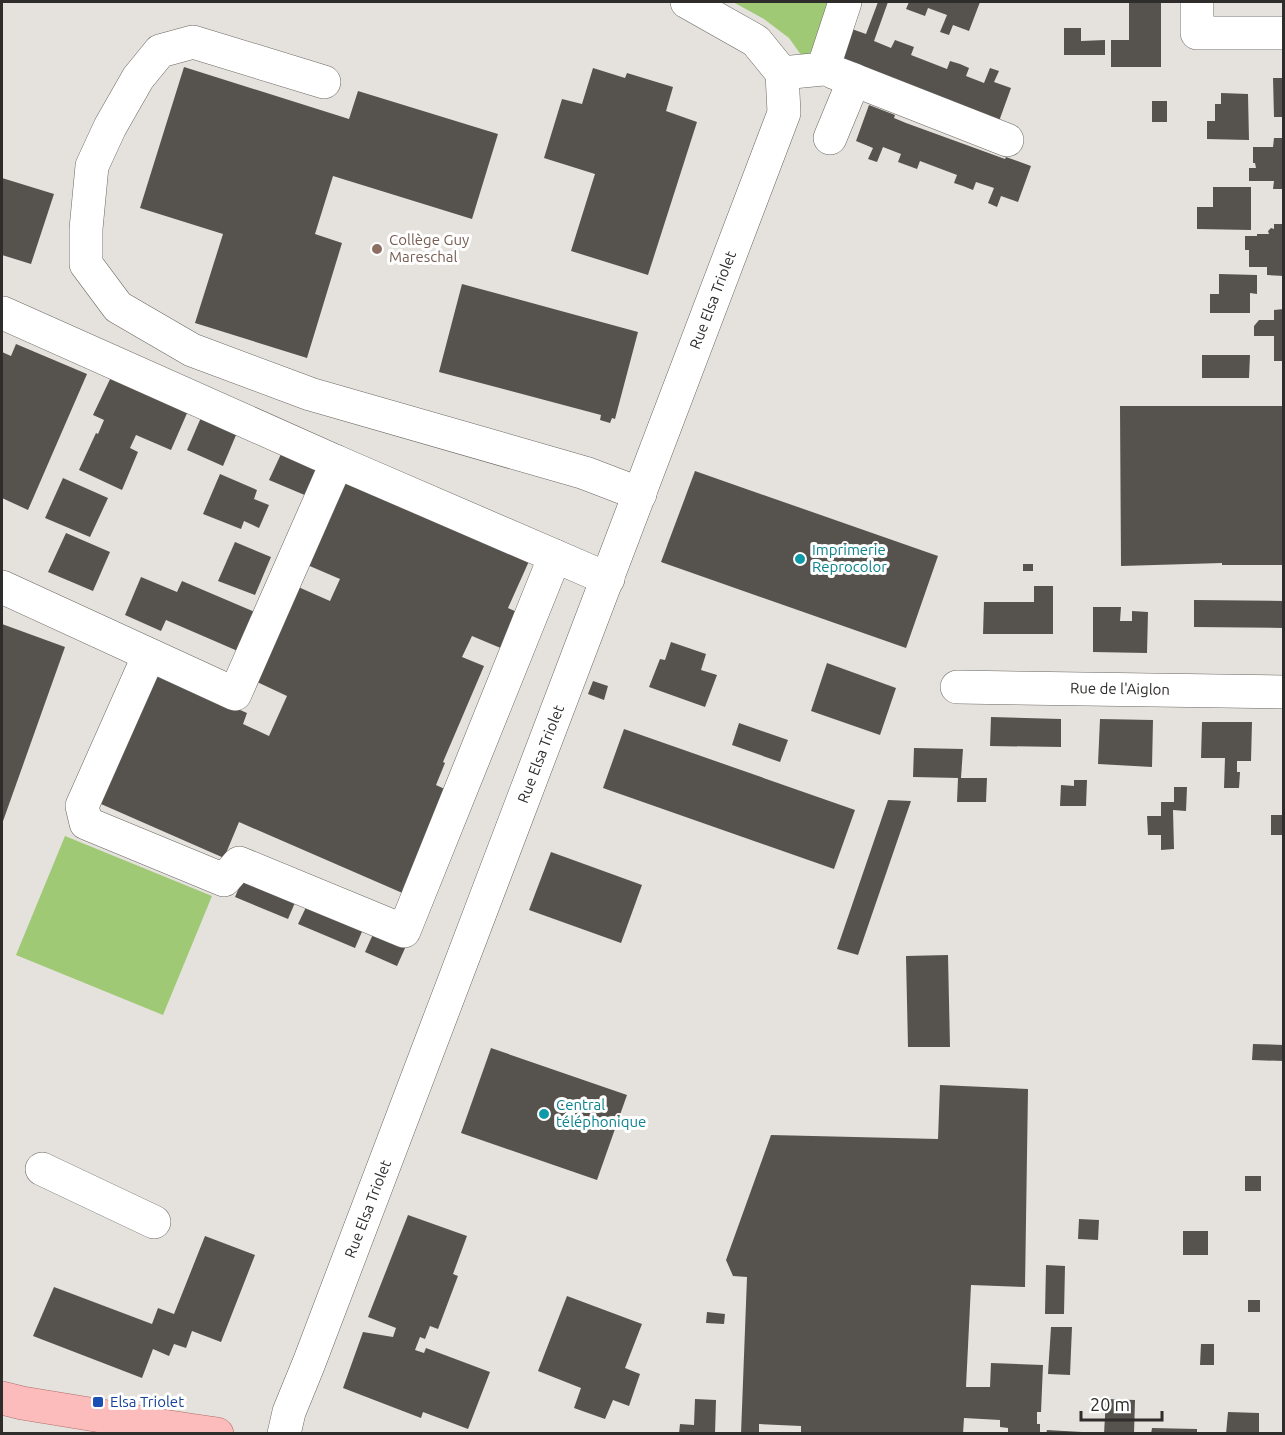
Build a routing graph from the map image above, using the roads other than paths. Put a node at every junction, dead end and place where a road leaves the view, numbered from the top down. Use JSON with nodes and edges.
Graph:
{"nodes":[{"id":1,"x":687,"y":2,"type":"edge"},
{"id":2,"x":845,"y":2,"type":"edge"},
{"id":3,"x":1197,"y":2,"type":"edge"},
{"id":4,"x":1284,"y":33,"type":"edge"},
{"id":5,"x":823,"y":69,"type":"junction"},
{"id":6,"x":782,"y":73,"type":"junction"},
{"id":7,"x":854,"y":80,"type":"junction"},
{"id":8,"x":324,"y":82,"type":"dead end"},
{"id":9,"x":830,"y":138,"type":"dead end"},
{"id":10,"x":1007,"y":140,"type":"dead end"},
{"id":11,"x":2,"y":314,"type":"edge"},
{"id":12,"x":338,"y":462,"type":"junction"},
{"id":13,"x":640,"y":494,"type":"junction"},
{"id":14,"x":555,"y":556,"type":"junction"},
{"id":15,"x":608,"y":579,"type":"junction"},
{"id":16,"x":2,"y":587,"type":"edge"},
{"id":17,"x":149,"y":655,"type":"junction"},
{"id":18,"x":957,"y":687,"type":"dead end"},
{"id":19,"x":1284,"y":692,"type":"edge"},
{"id":20,"x":42,"y":1169,"type":"dead end"},
{"id":21,"x":154,"y":1222,"type":"dead end"},
{"id":22,"x":8,"y":1401,"type":"edge"},
{"id":23,"x":217,"y":1434,"type":"edge"},
{"id":24,"x":284,"y":1434,"type":"edge"}],
"edges":[{"from":1,"to":6,"type":"street"},
{"from":2,"to":5,"type":"street"},
{"from":3,"to":4,"type":"street"},
{"from":5,"to":6,"type":"street"},
{"from":5,"to":7,"type":"street"},
{"from":6,"to":13,"type":"street","name":"Rue Elsa Triolet"},
{"from":7,"to":9,"type":"street"},
{"from":7,"to":10,"type":"street"},
{"from":8,"to":13,"type":"street"},
{"from":11,"to":12,"type":"street"},
{"from":12,"to":14,"type":"street"},
{"from":12,"to":17,"type":"street"},
{"from":13,"to":15,"type":"street","name":"Rue Elsa Triolet"},
{"from":14,"to":15,"type":"street"},
{"from":14,"to":17,"type":"street"},
{"from":15,"to":24,"type":"street","name":"Rue Elsa Triolet"},
{"from":16,"to":17,"type":"street"},
{"from":18,"to":19,"type":"street","name":"Rue de l'Aiglon"},
{"from":20,"to":21,"type":"street"},
{"from":22,"to":23,"type":"main road"}]}
